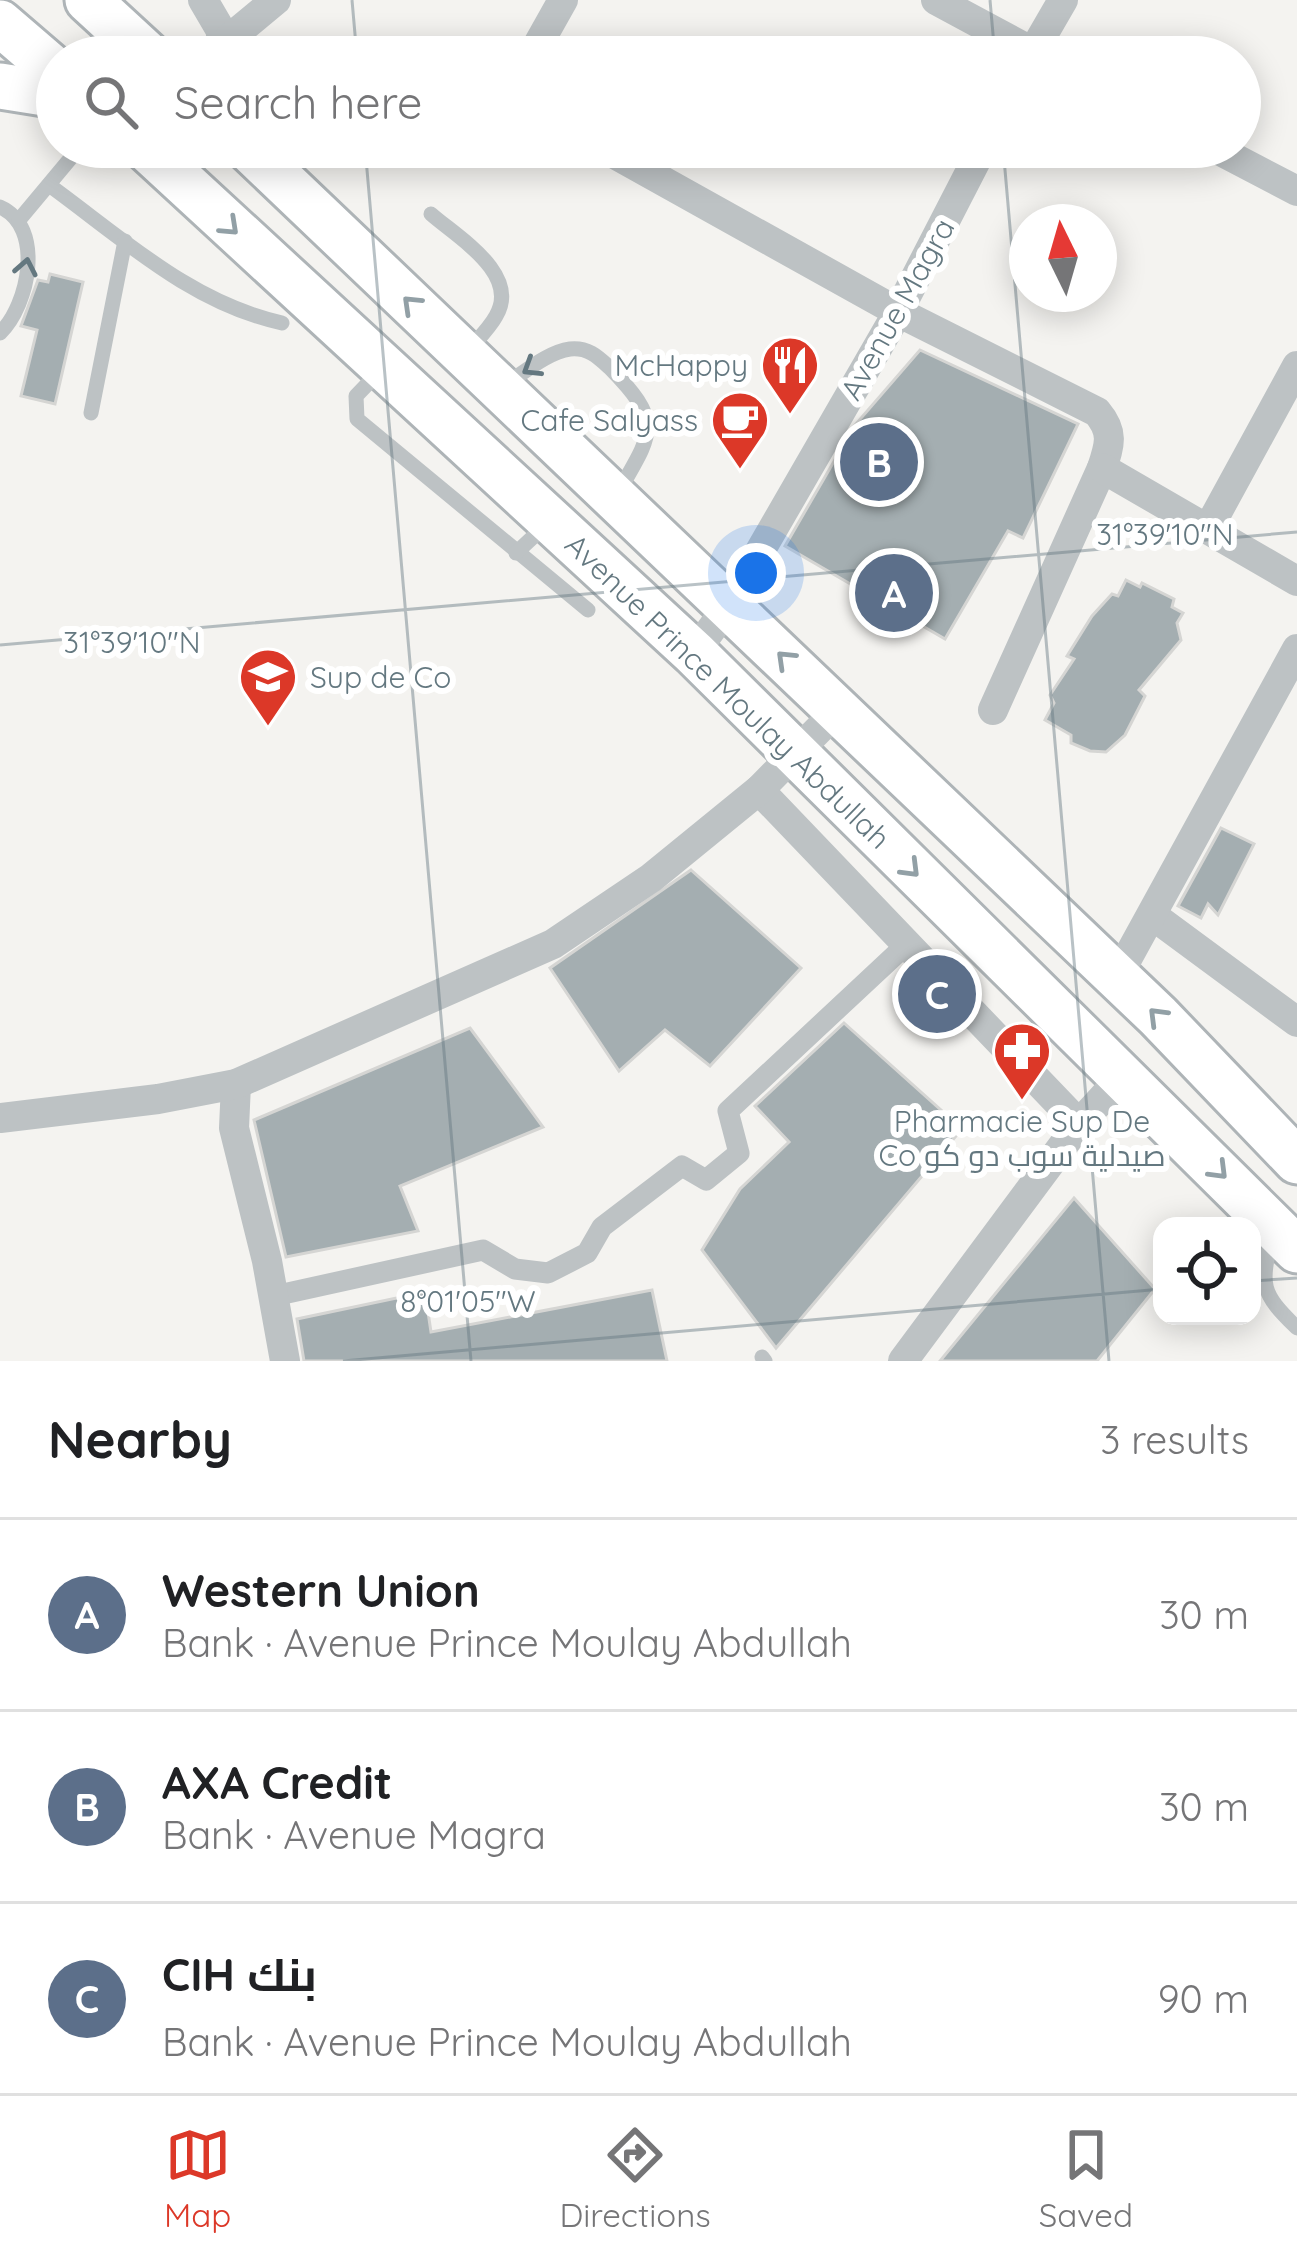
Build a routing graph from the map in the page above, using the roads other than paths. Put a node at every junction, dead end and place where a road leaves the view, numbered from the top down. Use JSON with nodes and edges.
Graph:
{"nodes":[{"id":1,"x":88,"y":0,"type":"edge"},
{"id":2,"x":203,"y":0,"type":"edge"},
{"id":3,"x":276,"y":0,"type":"edge"},
{"id":4,"x":563,"y":0,"type":"edge"},
{"id":5,"x":936,"y":0,"type":"edge"},
{"id":6,"x":1063,"y":0,"type":"edge"},
{"id":7,"x":0,"y":23,"type":"edge"},
{"id":8,"x":127,"y":36,"type":"edge"},
{"id":9,"x":219,"y":36,"type":"edge"},
{"id":10,"x":239,"y":36,"type":"edge"},
{"id":11,"x":543,"y":36,"type":"edge"},
{"id":12,"x":1001,"y":36,"type":"edge"},
{"id":13,"x":1045,"y":36,"type":"edge"},
{"id":14,"x":36,"y":54,"type":"edge"},
{"id":15,"x":0,"y":86,"type":"edge"},
{"id":16,"x":36,"y":92,"type":"edge"},
{"id":17,"x":63,"y":168,"type":"edge"},
{"id":18,"x":168,"y":168,"type":"edge"},
{"id":19,"x":269,"y":168,"type":"edge"},
{"id":20,"x":640,"y":168,"type":"edge"},
{"id":21,"x":972,"y":168,"type":"edge"},
{"id":22,"x":1253,"y":168,"type":"edge"},
{"id":23,"x":49,"y":185,"type":"junction"},
{"id":24,"x":1297,"y":191,"type":"edge"},
{"id":25,"x":0,"y":207,"type":"edge"},
{"id":26,"x":430,"y":214,"type":"dead end"},
{"id":27,"x":19,"y":220,"type":"junction"},
{"id":28,"x":125,"y":241,"type":"junction"},
{"id":29,"x":898,"y":312,"type":"junction"},
{"id":30,"x":282,"y":323,"type":"dead end"},
{"id":31,"x":0,"y":333,"type":"edge"},
{"id":32,"x":464,"y":355,"type":"junction"},
{"id":33,"x":1297,"y":366,"type":"edge"},
{"id":34,"x":383,"y":368,"type":"junction"},
{"id":35,"x":499,"y":389,"type":"junction"},
{"id":36,"x":91,"y":413,"type":"dead end"},
{"id":37,"x":1102,"y":467,"type":"junction"},
{"id":38,"x":615,"y":498,"type":"junction"},
{"id":39,"x":550,"y":521,"type":"junction"},
{"id":40,"x":1208,"y":529,"type":"junction"},
{"id":41,"x":516,"y":553,"type":"junction"},
{"id":42,"x":1297,"y":581,"type":"edge"},
{"id":43,"x":729,"y":605,"type":"junction"},
{"id":44,"x":588,"y":610,"type":"dead end"},
{"id":45,"x":1297,"y":649,"type":"edge"},
{"id":46,"x":694,"y":653,"type":"junction"},
{"id":47,"x":838,"y":710,"type":"junction"},
{"id":48,"x":994,"y":710,"type":"dead end"},
{"id":49,"x":797,"y":754,"type":"junction"},
{"id":50,"x":759,"y":790,"type":"junction"},
{"id":51,"x":948,"y":906,"type":"junction"},
{"id":52,"x":1152,"y":915,"type":"junction"},
{"id":53,"x":908,"y":943,"type":"junction"},
{"id":54,"x":1117,"y":977,"type":"junction"},
{"id":55,"x":1294,"y":1010,"type":"edge"},
{"id":56,"x":1124,"y":1075,"type":"junction"},
{"id":57,"x":236,"y":1084,"type":"junction"},
{"id":58,"x":0,"y":1118,"type":"edge"},
{"id":59,"x":1079,"y":1124,"type":"junction"},
{"id":60,"x":1297,"y":1161,"type":"edge"},
{"id":61,"x":1285,"y":1238,"type":"edge"},
{"id":62,"x":274,"y":1296,"type":"junction"},
{"id":63,"x":1297,"y":1328,"type":"edge"},
{"id":64,"x":285,"y":1361,"type":"edge"},
{"id":65,"x":903,"y":1361,"type":"edge"}],
"edges":[{"from":1,"to":8,"type":"main road"},
{"from":2,"to":9,"type":"street"},
{"from":3,"to":10,"type":"street"},
{"from":4,"to":11,"type":"street"},
{"from":5,"to":12,"type":"street"},
{"from":6,"to":13,"type":"street"},
{"from":7,"to":14,"type":"main road"},
{"from":15,"to":16,"type":"main road"},
{"from":17,"to":23,"type":"lane"},
{"from":18,"to":34,"type":"main road","name":"Avenue Prince Moulay Abdullah","one_way":true},
{"from":32,"to":19,"type":"main road","name":"Avenue Prince Moulay Abdullah","one_way":true},
{"from":20,"to":29,"type":"street"},
{"from":21,"to":29,"type":"street","name":"Avenue Magra"},
{"from":22,"to":24,"type":"street"},
{"from":23,"to":27,"type":"lane"},
{"from":23,"to":28,"type":"lane"},
{"from":25,"to":27,"type":"lane"},
{"from":26,"to":32,"type":"lane"},
{"from":31,"to":27,"type":"lane","one_way":true},
{"from":28,"to":30,"type":"lane"},
{"from":28,"to":36,"type":"lane"},
{"from":29,"to":37,"type":"street"},
{"from":29,"to":43,"type":"street","name":"Avenue Magra"},
{"from":32,"to":35,"type":"main road","name":"Avenue Prince Moulay Abdullah"},
{"from":33,"to":40,"type":"street"},
{"from":34,"to":39,"type":"main road","name":"Avenue Prince Moulay Abdullah"},
{"from":34,"to":41,"type":"lane"},
{"from":35,"to":38,"type":"main road","name":"Avenue Prince Moulay Abdullah"},
{"from":38,"to":35,"type":"lane","one_way":true},
{"from":37,"to":40,"type":"street"},
{"from":37,"to":48,"type":"street"},
{"from":38,"to":43,"type":"main road","name":"Avenue Prince Moulay Abdullah"},
{"from":39,"to":41,"type":"lane"},
{"from":39,"to":46,"type":"main road","name":"Avenue Prince Moulay Abdullah"},
{"from":40,"to":42,"type":"street"},
{"from":41,"to":44,"type":"lane"},
{"from":43,"to":46,"type":"street","name":"Avenue Magra"},
{"from":47,"to":43,"type":"main road","name":"Avenue Prince Moulay Abdullah","one_way":true},
{"from":45,"to":52,"type":"street"},
{"from":46,"to":49,"type":"main road","name":"Avenue Prince Moulay Abdullah"},
{"from":47,"to":49,"type":"street"},
{"from":47,"to":54,"type":"main road","name":"Avenue Prince Moulay Abdullah"},
{"from":49,"to":50,"type":"street"},
{"from":49,"to":51,"type":"main road","name":"Avenue Prince Moulay Abdullah","one_way":true},
{"from":50,"to":53,"type":"street"},
{"from":50,"to":57,"type":"street"},
{"from":51,"to":53,"type":"street"},
{"from":51,"to":56,"type":"main road","name":"Avenue Prince Moulay Abdullah"},
{"from":52,"to":54,"type":"street"},
{"from":52,"to":55,"type":"street"},
{"from":53,"to":59,"type":"street"},
{"from":53,"to":62,"type":"street"},
{"from":60,"to":54,"type":"main road","name":"Avenue Prince Moulay Abdullah","one_way":true},
{"from":56,"to":59,"type":"street"},
{"from":56,"to":61,"type":"main road","name":"Avenue Prince Moulay Abdullah","one_way":true},
{"from":57,"to":58,"type":"street"},
{"from":57,"to":62,"type":"street"},
{"from":59,"to":65,"type":"street"},
{"from":61,"to":63,"type":"lane"},
{"from":62,"to":64,"type":"street"}]}
